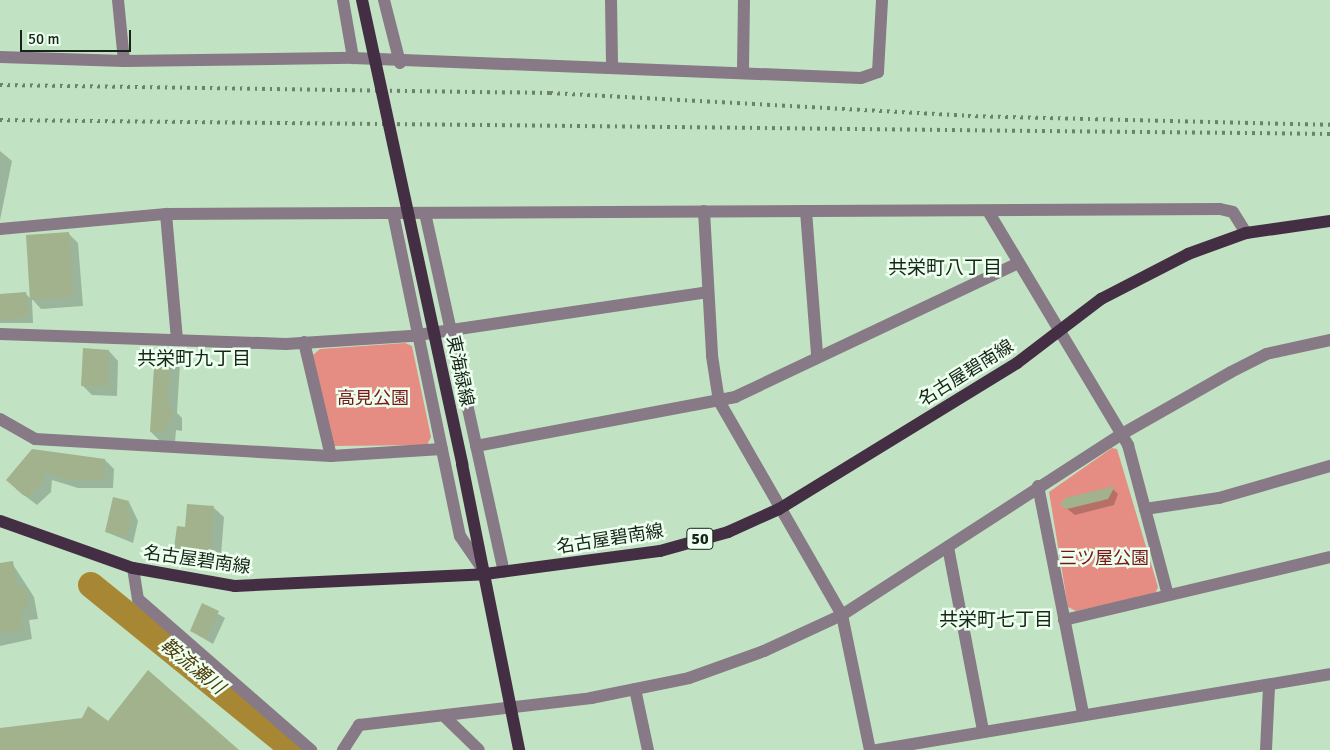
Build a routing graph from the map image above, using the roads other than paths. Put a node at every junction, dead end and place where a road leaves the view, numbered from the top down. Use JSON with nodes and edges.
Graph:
{"nodes":[{"id":1,"x":118,"y":0,"type":"edge"},
{"id":2,"x":343,"y":0,"type":"edge"},
{"id":3,"x":362,"y":0,"type":"edge"},
{"id":4,"x":384,"y":0,"type":"edge"},
{"id":5,"x":611,"y":0,"type":"edge"},
{"id":6,"x":744,"y":0,"type":"edge"},
{"id":7,"x":882,"y":0,"type":"edge"},
{"id":8,"x":0,"y":57,"type":"edge"},
{"id":9,"x":353,"y":58,"type":"junction"},
{"id":10,"x":124,"y":62,"type":"junction"},
{"id":11,"x":400,"y":63,"type":"junction"},
{"id":12,"x":612,"y":65,"type":"junction"},
{"id":13,"x":743,"y":70,"type":"junction"},
{"id":14,"x":704,"y":211,"type":"junction"},
{"id":15,"x":806,"y":211,"type":"junction"},
{"id":16,"x":988,"y":211,"type":"junction"},
{"id":17,"x":394,"y":213,"type":"junction"},
{"id":18,"x":425,"y":213,"type":"junction"},
{"id":19,"x":166,"y":214,"type":"junction"},
{"id":20,"x":1330,"y":221,"type":"edge"},
{"id":21,"x":0,"y":229,"type":"edge"},
{"id":22,"x":1246,"y":233,"type":"junction"},
{"id":23,"x":1017,"y":264,"type":"junction"},
{"id":24,"x":708,"y":292,"type":"junction"},
{"id":25,"x":449,"y":332,"type":"junction"},
{"id":26,"x":1060,"y":333,"type":"junction"},
{"id":27,"x":0,"y":334,"type":"edge"},
{"id":28,"x":418,"y":335,"type":"junction"},
{"id":29,"x":177,"y":339,"type":"junction"},
{"id":30,"x":1330,"y":340,"type":"edge"},
{"id":31,"x":304,"y":342,"type":"junction"},
{"id":32,"x":817,"y":355,"type":"junction"},
{"id":33,"x":719,"y":401,"type":"junction"},
{"id":34,"x":0,"y":418,"type":"edge"},
{"id":35,"x":1122,"y":434,"type":"junction"},
{"id":36,"x":476,"y":446,"type":"junction"},
{"id":37,"x":442,"y":449,"type":"junction"},
{"id":38,"x":331,"y":456,"type":"junction"},
{"id":39,"x":1330,"y":466,"type":"edge"},
{"id":40,"x":1038,"y":486,"type":"junction"},
{"id":41,"x":779,"y":509,"type":"junction"},
{"id":42,"x":1145,"y":509,"type":"junction"},
{"id":43,"x":0,"y":521,"type":"edge"},
{"id":44,"x":948,"y":547,"type":"junction"},
{"id":45,"x":1330,"y":557,"type":"edge"},
{"id":46,"x":133,"y":568,"type":"junction"},
{"id":47,"x":504,"y":571,"type":"junction"},
{"id":48,"x":485,"y":574,"type":"junction"},
{"id":49,"x":1168,"y":595,"type":"junction"},
{"id":50,"x":842,"y":615,"type":"junction"},
{"id":51,"x":1064,"y":620,"type":"junction"},
{"id":52,"x":1330,"y":674,"type":"edge"},
{"id":53,"x":1269,"y":686,"type":"junction"},
{"id":54,"x":635,"y":689,"type":"junction"},
{"id":55,"x":512,"y":711,"type":"junction"},
{"id":56,"x":1084,"y":714,"type":"junction"},
{"id":57,"x":445,"y":717,"type":"junction"},
{"id":58,"x":983,"y":730,"type":"junction"},
{"id":59,"x":311,"y":750,"type":"edge"},
{"id":60,"x":343,"y":750,"type":"edge"},
{"id":61,"x":479,"y":750,"type":"edge"},
{"id":62,"x":520,"y":750,"type":"edge"},
{"id":63,"x":648,"y":750,"type":"edge"},
{"id":64,"x":870,"y":750,"type":"edge"},
{"id":65,"x":877,"y":750,"type":"edge"},
{"id":66,"x":1266,"y":750,"type":"edge"}],
"edges":[{"from":1,"to":10,"type":"street"},
{"from":2,"to":9,"type":"street"},
{"from":3,"to":48,"type":"main road","name":"東海緑線","bridge":true},
{"from":4,"to":11,"type":"street"},
{"from":5,"to":12,"type":"street"},
{"from":6,"to":13,"type":"street"},
{"from":7,"to":13,"type":"street"},
{"from":8,"to":10,"type":"street"},
{"from":9,"to":10,"type":"street"},
{"from":9,"to":11,"type":"street"},
{"from":11,"to":12,"type":"street"},
{"from":12,"to":13,"type":"street"},
{"from":14,"to":15,"type":"street"},
{"from":14,"to":18,"type":"street"},
{"from":14,"to":24,"type":"street"},
{"from":15,"to":16,"type":"street"},
{"from":15,"to":32,"type":"street"},
{"from":16,"to":22,"type":"street"},
{"from":16,"to":23,"type":"street"},
{"from":17,"to":18,"type":"street"},
{"from":17,"to":19,"type":"street"},
{"from":17,"to":28,"type":"street"},
{"from":18,"to":25,"type":"street"},
{"from":19,"to":21,"type":"street"},
{"from":19,"to":29,"type":"street"},
{"from":20,"to":22,"type":"main road","name":"名古屋碧南線","number":"50"},
{"from":22,"to":26,"type":"main road","name":"名古屋碧南線","number":"50"},
{"from":23,"to":26,"type":"street"},
{"from":23,"to":32,"type":"street"},
{"from":24,"to":25,"type":"street"},
{"from":24,"to":33,"type":"street"},
{"from":25,"to":28,"type":"street"},
{"from":25,"to":36,"type":"street"},
{"from":26,"to":35,"type":"street"},
{"from":26,"to":41,"type":"main road","name":"名古屋碧南線","number":"50"},
{"from":27,"to":29,"type":"street"},
{"from":28,"to":31,"type":"street"},
{"from":28,"to":37,"type":"street"},
{"from":29,"to":31,"type":"street"},
{"from":30,"to":35,"type":"street"},
{"from":31,"to":38,"type":"street"},
{"from":32,"to":33,"type":"street"},
{"from":33,"to":36,"type":"street"},
{"from":33,"to":41,"type":"street"},
{"from":34,"to":38,"type":"street"},
{"from":35,"to":40,"type":"street"},
{"from":35,"to":42,"type":"street"},
{"from":36,"to":47,"type":"street"},
{"from":37,"to":38,"type":"street"},
{"from":37,"to":48,"type":"street"},
{"from":39,"to":42,"type":"street"},
{"from":40,"to":44,"type":"street"},
{"from":40,"to":51,"type":"street"},
{"from":41,"to":47,"type":"main road","name":"名古屋碧南線","number":"50"},
{"from":41,"to":50,"type":"street"},
{"from":42,"to":49,"type":"street"},
{"from":43,"to":46,"type":"main road","name":"名古屋碧南線","number":"50"},
{"from":44,"to":50,"type":"street"},
{"from":44,"to":58,"type":"street"},
{"from":45,"to":49,"type":"street"},
{"from":46,"to":48,"type":"main road","name":"名古屋碧南線","number":"50"},
{"from":46,"to":59,"type":"street"},
{"from":47,"to":48,"type":"main road","name":"名古屋碧南線","number":"50"},
{"from":48,"to":55,"type":"main road","name":"東海緑線"},
{"from":49,"to":51,"type":"street"},
{"from":50,"to":54,"type":"street"},
{"from":50,"to":64,"type":"street"},
{"from":51,"to":56,"type":"street"},
{"from":52,"to":53,"type":"street"},
{"from":53,"to":56,"type":"street"},
{"from":53,"to":66,"type":"street"},
{"from":54,"to":55,"type":"street"},
{"from":54,"to":63,"type":"street"},
{"from":55,"to":57,"type":"street"},
{"from":55,"to":62,"type":"main road","name":"東海緑線"},
{"from":56,"to":58,"type":"street"},
{"from":57,"to":60,"type":"street"},
{"from":57,"to":61,"type":"street"},
{"from":58,"to":65,"type":"street"}]}
